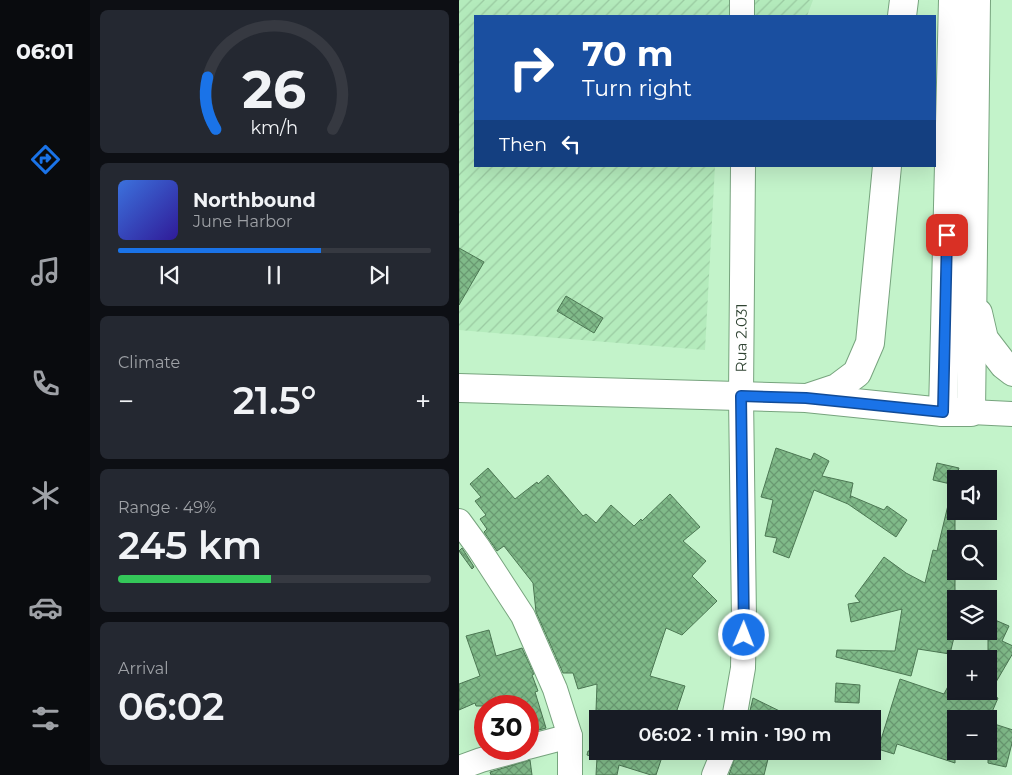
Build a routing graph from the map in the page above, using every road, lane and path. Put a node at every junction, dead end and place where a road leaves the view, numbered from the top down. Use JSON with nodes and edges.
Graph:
{"nodes":[{"id":1,"x":741,"y":0,"type":"edge"},
{"id":2,"x":904,"y":0,"type":"edge"},
{"id":3,"x":953,"y":0,"type":"edge"},
{"id":4,"x":976,"y":0,"type":"edge"},
{"id":5,"x":742,"y":15,"type":"edge"},
{"id":6,"x":903,"y":15,"type":"edge"},
{"id":7,"x":743,"y":167,"type":"edge"},
{"id":8,"x":887,"y":167,"type":"edge"},
{"id":9,"x":973,"y":289,"type":"junction"},
{"id":10,"x":1012,"y":372,"type":"edge"},
{"id":11,"x":459,"y":388,"type":"edge"},
{"id":12,"x":741,"y":396,"type":"junction"},
{"id":13,"x":806,"y":398,"type":"junction"},
{"id":14,"x":943,"y":412,"type":"junction"},
{"id":15,"x":971,"y":412,"type":"junction"},
{"id":16,"x":1012,"y":414,"type":"edge"},
{"id":17,"x":459,"y":521,"type":"edge"},
{"id":18,"x":736,"y":710,"type":"edge"},
{"id":19,"x":569,"y":736,"type":"junction"},
{"id":20,"x":539,"y":744,"type":"edge"},
{"id":21,"x":481,"y":760,"type":"edge"},
{"id":22,"x":720,"y":760,"type":"edge"},
{"id":23,"x":459,"y":768,"type":"edge"},
{"id":24,"x":570,"y":775,"type":"edge"},
{"id":25,"x":714,"y":775,"type":"edge"}],
"edges":[{"from":1,"to":5,"type":"street"},
{"from":2,"to":6,"type":"highway"},
{"from":3,"to":14,"type":"highway"},
{"from":4,"to":9,"type":"highway"},
{"from":7,"to":12,"type":"street","name":"Rua 2.031"},
{"from":8,"to":13,"type":"highway"},
{"from":9,"to":10,"type":"highway"},
{"from":9,"to":15,"type":"highway"},
{"from":11,"to":12,"type":"highway"},
{"from":12,"to":13,"type":"highway"},
{"from":12,"to":18,"type":"street","name":"Rua 2.031"},
{"from":13,"to":14,"type":"highway"},
{"from":14,"to":15,"type":"highway"},
{"from":15,"to":16,"type":"street"},
{"from":17,"to":19,"type":"street"},
{"from":19,"to":20,"type":"street"},
{"from":19,"to":24,"type":"street"},
{"from":21,"to":23,"type":"street"},
{"from":22,"to":25,"type":"street"}]}
